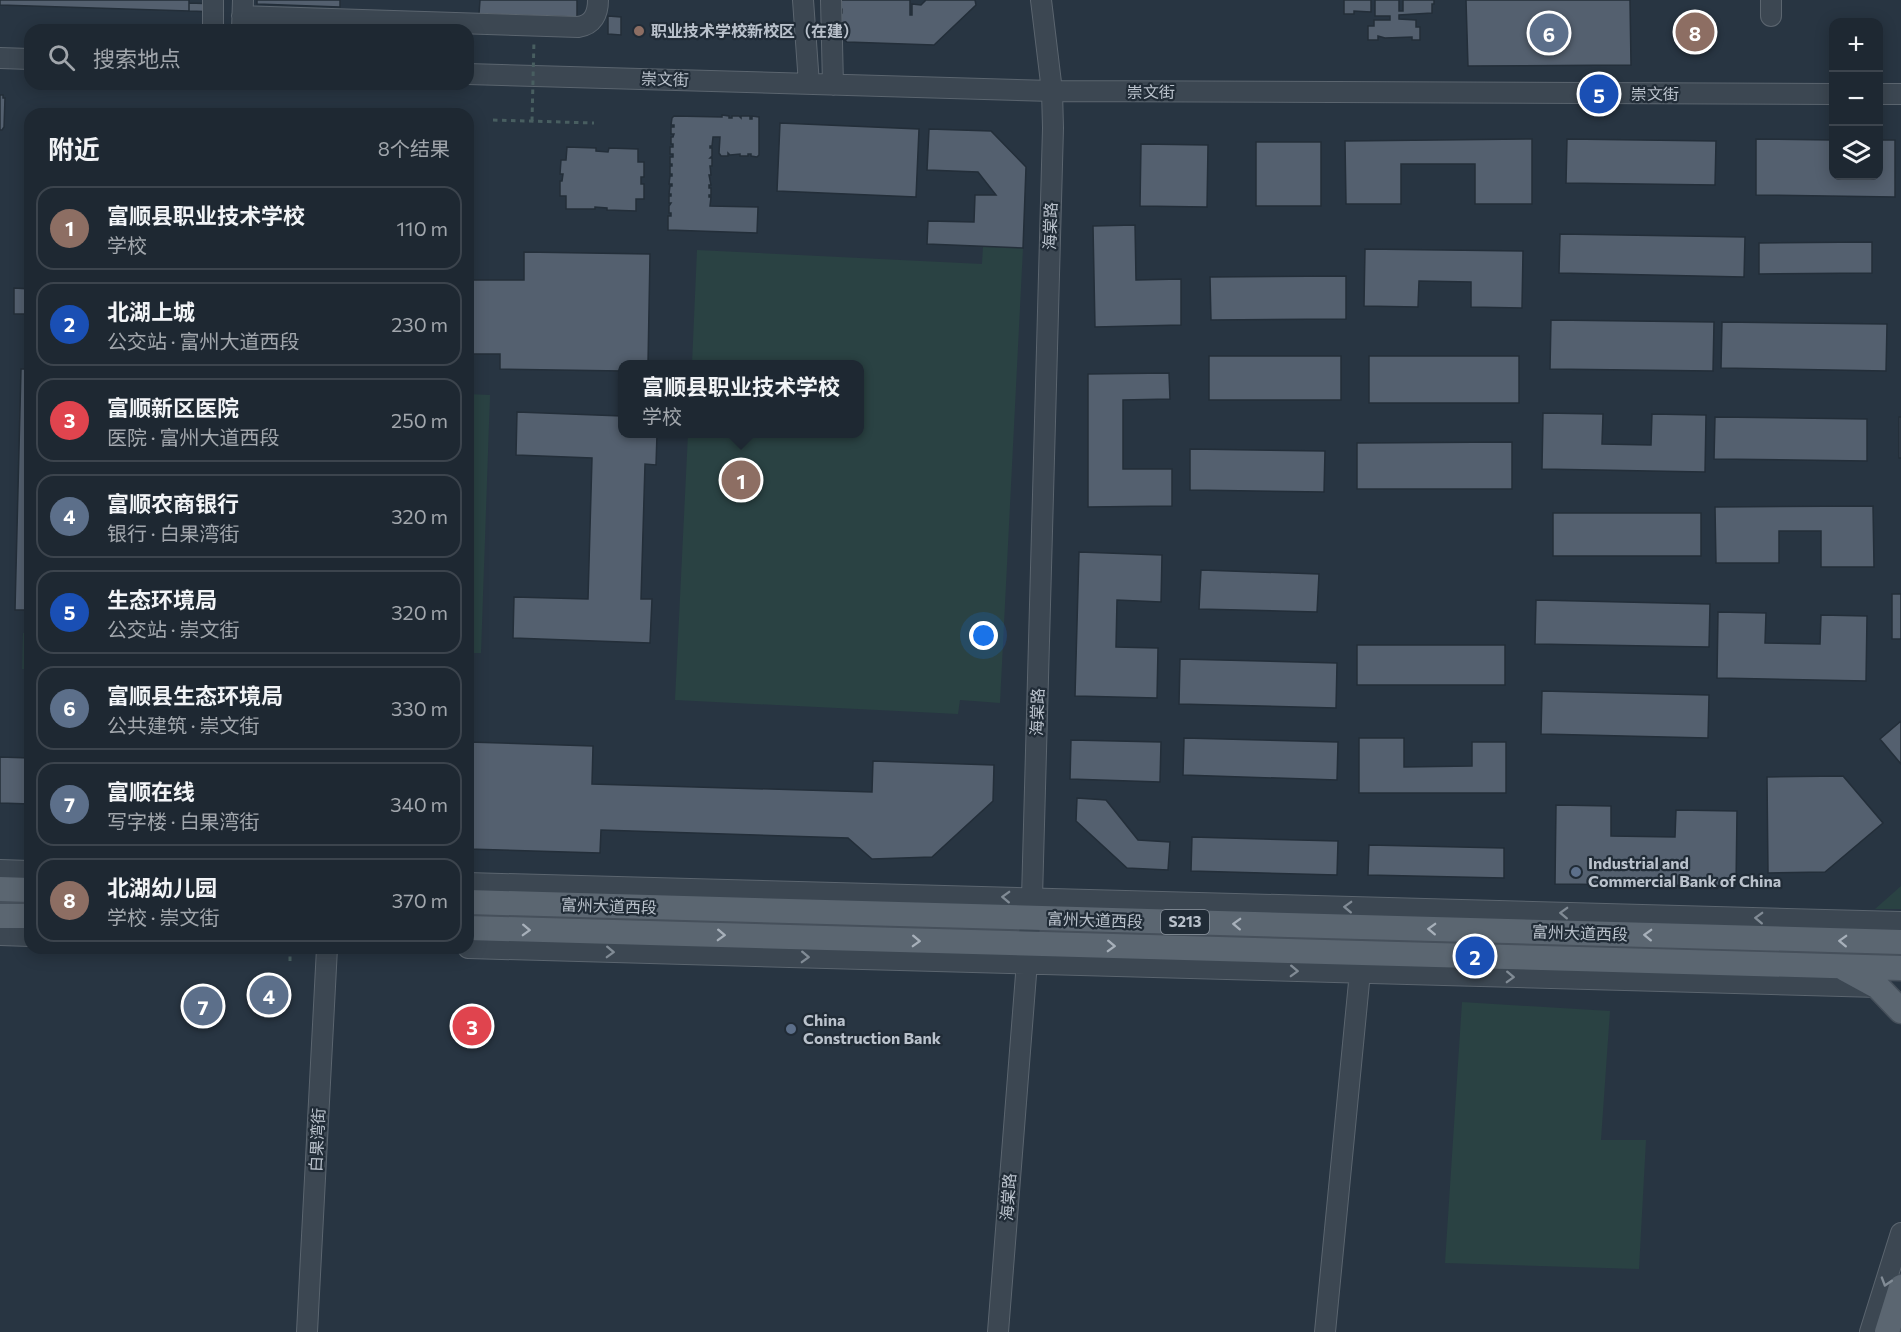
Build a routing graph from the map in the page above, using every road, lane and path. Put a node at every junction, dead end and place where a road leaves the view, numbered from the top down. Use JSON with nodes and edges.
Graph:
{"nodes":[{"id":1,"x":213,"y":0,"type":"edge"},
{"id":2,"x":598,"y":0,"type":"edge"},
{"id":3,"x":803,"y":0,"type":"edge"},
{"id":4,"x":831,"y":0,"type":"edge"},
{"id":5,"x":1041,"y":0,"type":"edge"},
{"id":6,"x":242,"y":15,"type":"edge"},
{"id":7,"x":213,"y":24,"type":"edge"},
{"id":8,"x":534,"y":40,"type":"dead end"},
{"id":9,"x":0,"y":58,"type":"edge"},
{"id":10,"x":24,"y":59,"type":"edge"},
{"id":11,"x":474,"y":74,"type":"edge"},
{"id":12,"x":809,"y":84,"type":"junction"},
{"id":13,"x":833,"y":85,"type":"junction"},
{"id":14,"x":1052,"y":91,"type":"junction"},
{"id":15,"x":1829,"y":94,"type":"edge"},
{"id":16,"x":1883,"y":94,"type":"edge"},
{"id":17,"x":1901,"y":94,"type":"edge"},
{"id":18,"x":494,"y":120,"type":"dead end"},
{"id":19,"x":532,"y":121,"type":"junction"},
{"id":20,"x":594,"y":123,"type":"dead end"},
{"id":21,"x":0,"y":870,"type":"edge"},
{"id":22,"x":24,"y":871,"type":"edge"},
{"id":23,"x":474,"y":883,"type":"edge"},
{"id":24,"x":0,"y":890,"type":"edge"},
{"id":25,"x":24,"y":890,"type":"edge"},
{"id":26,"x":474,"y":903,"type":"edge"},
{"id":27,"x":1031,"y":908,"type":"junction"},
{"id":28,"x":0,"y":916,"type":"edge"},
{"id":29,"x":24,"y":916,"type":"edge"},
{"id":30,"x":1901,"y":922,"type":"edge"},
{"id":31,"x":474,"y":928,"type":"edge"},
{"id":32,"x":1901,"y":930,"type":"edge"},
{"id":33,"x":0,"y":935,"type":"edge"},
{"id":34,"x":24,"y":936,"type":"edge"},
{"id":35,"x":1874,"y":942,"type":"junction"},
{"id":36,"x":1901,"y":942,"type":"edge"},
{"id":37,"x":474,"y":948,"type":"edge"},
{"id":38,"x":1027,"y":953,"type":"junction"},
{"id":39,"x":290,"y":954,"type":"edge"},
{"id":40,"x":327,"y":954,"type":"edge"},
{"id":41,"x":290,"y":961,"type":"dead end"},
{"id":42,"x":1840,"y":966,"type":"junction"},
{"id":43,"x":1901,"y":968,"type":"edge"},
{"id":44,"x":1359,"y":972,"type":"junction"},
{"id":45,"x":1878,"y":987,"type":"junction"},
{"id":46,"x":1901,"y":1011,"type":"edge"},
{"id":47,"x":1901,"y":1233,"type":"edge"},
{"id":48,"x":1901,"y":1287,"type":"edge"},
{"id":49,"x":1876,"y":1325,"type":"edge"},
{"id":50,"x":307,"y":1332,"type":"edge"},
{"id":51,"x":998,"y":1332,"type":"edge"},
{"id":52,"x":1325,"y":1332,"type":"edge"},
{"id":53,"x":1887,"y":1332,"type":"edge"}],
"edges":[{"from":1,"to":7,"type":"street"},
{"from":2,"to":6,"type":"street"},
{"from":3,"to":12,"type":"street"},
{"from":4,"to":13,"type":"street"},
{"from":5,"to":14,"type":"street","name":"海棠路"},
{"from":8,"to":19,"type":"path","bridge":true},
{"from":9,"to":10,"type":"street"},
{"from":11,"to":12,"type":"street","name":"崇文街"},
{"from":12,"to":13,"type":"street","name":"崇文街"},
{"from":13,"to":14,"type":"street","name":"崇文街"},
{"from":14,"to":15,"type":"street","name":"崇文街"},
{"from":14,"to":27,"type":"street","name":"海棠路"},
{"from":16,"to":17,"type":"street"},
{"from":18,"to":19,"type":"path"},
{"from":19,"to":20,"type":"path"},
{"from":21,"to":22,"type":"street"},
{"from":27,"to":23,"type":"street","one_way":true},
{"from":24,"to":25,"type":"main road"},
{"from":26,"to":27,"type":"main road","name":"富州大道西段","number":"S213"},
{"from":30,"to":27,"type":"street","one_way":true},
{"from":35,"to":27,"type":"main road","name":"富州大道西段","number":"S213","one_way":true},
{"from":27,"to":38,"type":"street","name":"海棠路"},
{"from":28,"to":29,"type":"main road"},
{"from":31,"to":38,"type":"main road","name":"富州大道西段","number":"S213","one_way":true},
{"from":32,"to":35,"type":"main road"},
{"from":33,"to":34,"type":"street"},
{"from":35,"to":36,"type":"main road","name":"富州大道西段","number":"S213"},
{"from":37,"to":38,"type":"street","one_way":true},
{"from":38,"to":42,"type":"main road","name":"富州大道西段","number":"S213","one_way":true},
{"from":38,"to":44,"type":"street","one_way":true},
{"from":38,"to":51,"type":"street","name":"海棠路"},
{"from":39,"to":41,"type":"path"},
{"from":40,"to":50,"type":"street","name":"白果湾街"},
{"from":42,"to":43,"type":"main road","name":"富州大道西段","number":"S213"},
{"from":42,"to":45,"type":"main road"},
{"from":44,"to":45,"type":"street","one_way":true},
{"from":44,"to":52,"type":"street"},
{"from":45,"to":46,"type":"main road"},
{"from":47,"to":49,"type":"street","one_way":true},
{"from":48,"to":53,"type":"main road"}]}
